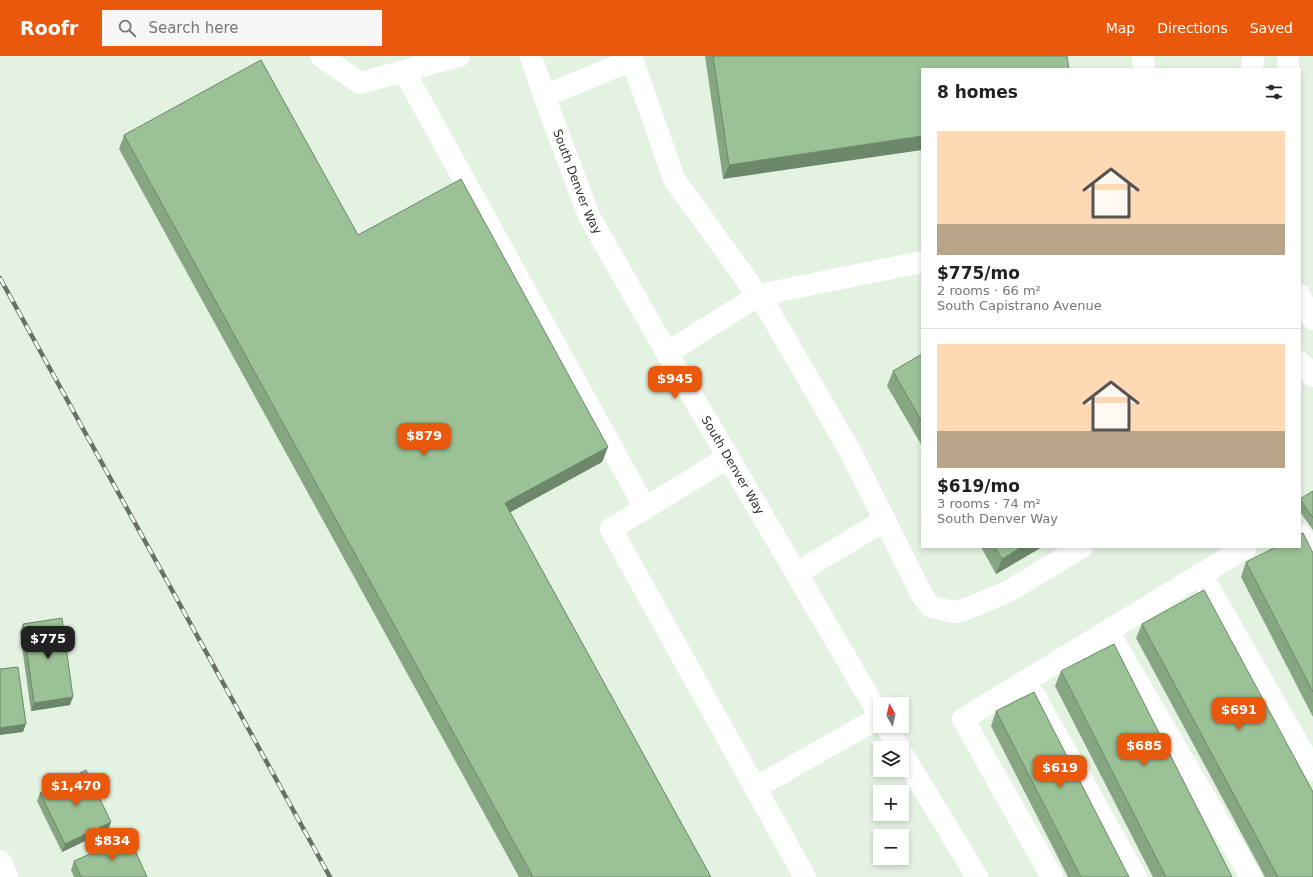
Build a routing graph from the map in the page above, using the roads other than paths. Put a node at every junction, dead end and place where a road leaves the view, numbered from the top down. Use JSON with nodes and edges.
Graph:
{"nodes":[{"id":1,"x":321,"y":56,"type":"edge"},
{"id":2,"x":459,"y":56,"type":"edge"},
{"id":3,"x":530,"y":56,"type":"edge"},
{"id":4,"x":1143,"y":56,"type":"edge"},
{"id":5,"x":1253,"y":56,"type":"edge"},
{"id":6,"x":1288,"y":56,"type":"edge"},
{"id":7,"x":632,"y":58,"type":"edge"},
{"id":8,"x":435,"y":59,"type":"edge"},
{"id":9,"x":1144,"y":68,"type":"edge"},
{"id":10,"x":1252,"y":68,"type":"edge"},
{"id":11,"x":1288,"y":68,"type":"edge"},
{"id":12,"x":404,"y":71,"type":"junction"},
{"id":13,"x":544,"y":96,"type":"junction"},
{"id":14,"x":921,"y":262,"type":"edge"},
{"id":15,"x":759,"y":296,"type":"junction"},
{"id":16,"x":1301,"y":298,"type":"edge"},
{"id":17,"x":1313,"y":319,"type":"edge"},
{"id":18,"x":667,"y":353,"type":"junction"},
{"id":19,"x":1301,"y":363,"type":"edge"},
{"id":20,"x":1313,"y":376,"type":"edge"},
{"id":21,"x":729,"y":457,"type":"junction"},
{"id":22,"x":645,"y":508,"type":"junction"},
{"id":23,"x":885,"y":520,"type":"junction"},
{"id":24,"x":1301,"y":536,"type":"edge"},
{"id":25,"x":1080,"y":548,"type":"edge"},
{"id":26,"x":1244,"y":548,"type":"edge"},
{"id":27,"x":1313,"y":550,"type":"edge"},
{"id":28,"x":796,"y":573,"type":"junction"},
{"id":29,"x":1201,"y":574,"type":"junction"},
{"id":30,"x":1108,"y":631,"type":"junction"},
{"id":31,"x":1026,"y":680,"type":"junction"},
{"id":32,"x":873,"y":704,"type":"edge"},
{"id":33,"x":873,"y":720,"type":"edge"},
{"id":34,"x":909,"y":765,"type":"edge"},
{"id":35,"x":1313,"y":770,"type":"edge"},
{"id":36,"x":755,"y":788,"type":"junction"},
{"id":37,"x":0,"y":861,"type":"edge"},
{"id":38,"x":7,"y":877,"type":"edge"},
{"id":39,"x":805,"y":877,"type":"edge"},
{"id":40,"x":976,"y":877,"type":"edge"},
{"id":41,"x":1052,"y":877,"type":"edge"},
{"id":42,"x":1136,"y":877,"type":"edge"},
{"id":43,"x":1251,"y":877,"type":"edge"}],
"edges":[{"from":1,"to":12,"type":"street"},
{"from":2,"to":8,"type":"street"},
{"from":3,"to":13,"type":"street","name":"South Denver Way"},
{"from":4,"to":9,"type":"street"},
{"from":5,"to":10,"type":"street"},
{"from":6,"to":11,"type":"street"},
{"from":7,"to":13,"type":"street"},
{"from":7,"to":15,"type":"street"},
{"from":8,"to":12,"type":"street"},
{"from":12,"to":22,"type":"street"},
{"from":13,"to":18,"type":"street","name":"South Denver Way"},
{"from":14,"to":15,"type":"street"},
{"from":15,"to":18,"type":"street"},
{"from":15,"to":23,"type":"street"},
{"from":16,"to":17,"type":"street"},
{"from":18,"to":21,"type":"street","name":"South Denver Way"},
{"from":19,"to":20,"type":"street"},
{"from":21,"to":22,"type":"street"},
{"from":21,"to":28,"type":"street","name":"South Denver Way"},
{"from":22,"to":36,"type":"street"},
{"from":23,"to":25,"type":"street"},
{"from":23,"to":28,"type":"street"},
{"from":24,"to":27,"type":"street"},
{"from":26,"to":29,"type":"street"},
{"from":28,"to":32,"type":"street","name":"South Denver Way"},
{"from":29,"to":30,"type":"street"},
{"from":29,"to":35,"type":"street"},
{"from":30,"to":31,"type":"street"},
{"from":30,"to":43,"type":"street"},
{"from":31,"to":41,"type":"street"},
{"from":31,"to":42,"type":"street"},
{"from":33,"to":36,"type":"street"},
{"from":34,"to":40,"type":"street"},
{"from":36,"to":39,"type":"street"},
{"from":37,"to":38,"type":"street"}]}
